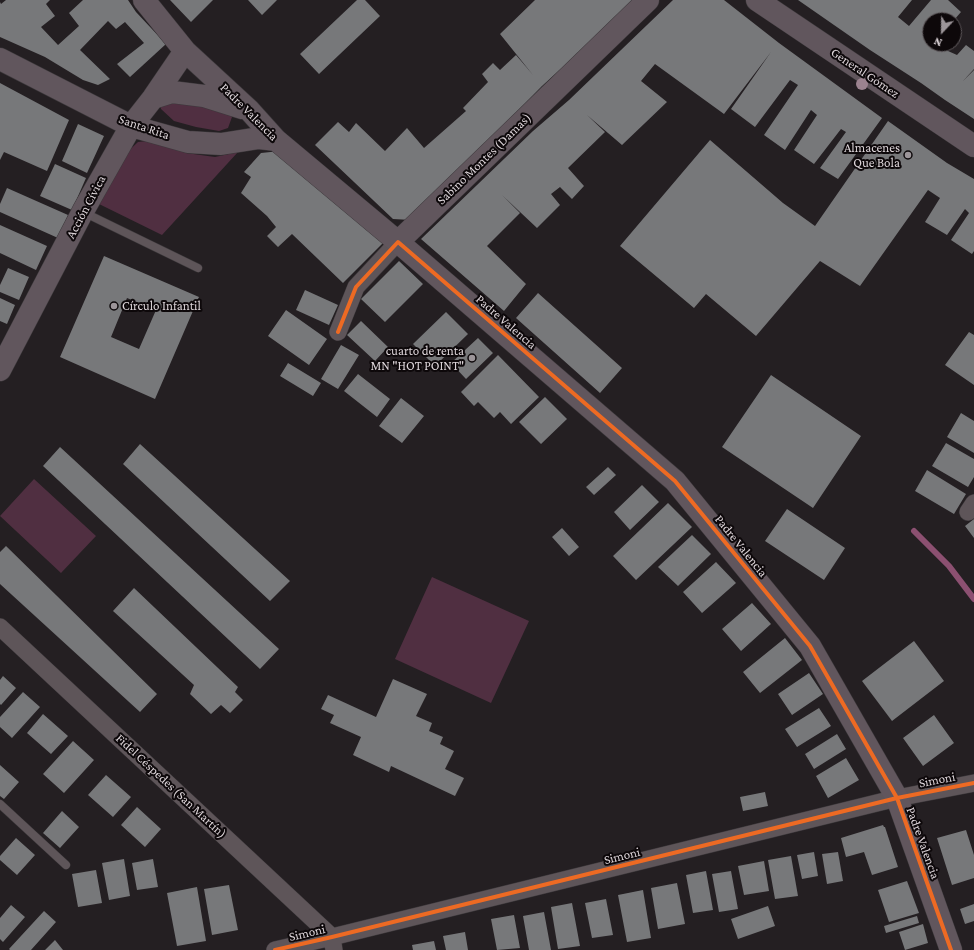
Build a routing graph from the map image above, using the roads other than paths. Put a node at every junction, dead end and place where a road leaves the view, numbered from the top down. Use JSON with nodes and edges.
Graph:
{"nodes":[{"id":1,"x":144,"y":0,"type":"edge"},
{"id":2,"x":648,"y":0,"type":"edge"},
{"id":3,"x":757,"y":0,"type":"edge"},
{"id":4,"x":185,"y":51,"type":"junction"},
{"id":5,"x":0,"y":60,"type":"edge"},
{"id":6,"x":153,"y":98,"type":"junction"},
{"id":7,"x":249,"y":110,"type":"junction"},
{"id":8,"x":131,"y":126,"type":"junction"},
{"id":9,"x":276,"y":140,"type":"junction"},
{"id":10,"x":974,"y":146,"type":"edge"},
{"id":11,"x":83,"y":211,"type":"junction"},
{"id":12,"x":398,"y":242,"type":"junction"},
{"id":13,"x":198,"y":268,"type":"dead end"},
{"id":14,"x":338,"y":332,"type":"dead end"},
{"id":15,"x":6,"y":344,"type":"edge"},
{"id":16,"x":0,"y":370,"type":"edge"},
{"id":17,"x":0,"y":627,"type":"edge"},
{"id":18,"x":974,"y":783,"type":"edge"},
{"id":19,"x":897,"y":798,"type":"junction"},
{"id":20,"x":0,"y":804,"type":"edge"},
{"id":21,"x":66,"y":865,"type":"dead end"},
{"id":22,"x":333,"y":944,"type":"edge"},
{"id":23,"x":275,"y":950,"type":"edge"},
{"id":24,"x":951,"y":950,"type":"edge"}],
"edges":[{"from":1,"to":4,"type":"street","name":"Padre Valencia"},
{"from":2,"to":12,"type":"street","name":"Sabino Montes (Damas)"},
{"from":3,"to":10,"type":"street","name":"General Gómez"},
{"from":4,"to":6,"type":"street","name":"Acción Cívica"},
{"from":4,"to":7,"type":"street","name":"Padre Valencia"},
{"from":5,"to":8,"type":"street","name":"Santa Rita"},
{"from":6,"to":7,"type":"street"},
{"from":6,"to":8,"type":"street","name":"Acción Cívica"},
{"from":7,"to":9,"type":"street","name":"Padre Valencia"},
{"from":8,"to":9,"type":"street","name":"Santa Rita"},
{"from":8,"to":11,"type":"street","name":"Acción Cívica"},
{"from":9,"to":12,"type":"street","name":"Padre Valencia"},
{"from":11,"to":13,"type":"lane"},
{"from":11,"to":15,"type":"street","name":"Acción Cívica"},
{"from":12,"to":14,"type":"street","name":"Sabino Montes (Damas)"},
{"from":12,"to":19,"type":"street","name":"Padre Valencia"},
{"from":15,"to":16,"type":"street","name":"Acción Cívica"},
{"from":17,"to":22,"type":"street","name":"Fidel Céspedes (San Martín)"},
{"from":18,"to":19,"type":"street","name":"Simoni"},
{"from":19,"to":22,"type":"street","name":"Simoni"},
{"from":19,"to":24,"type":"street","name":"Padre Valencia"},
{"from":20,"to":21,"type":"lane"},
{"from":22,"to":23,"type":"street","name":"Simoni"}]}
